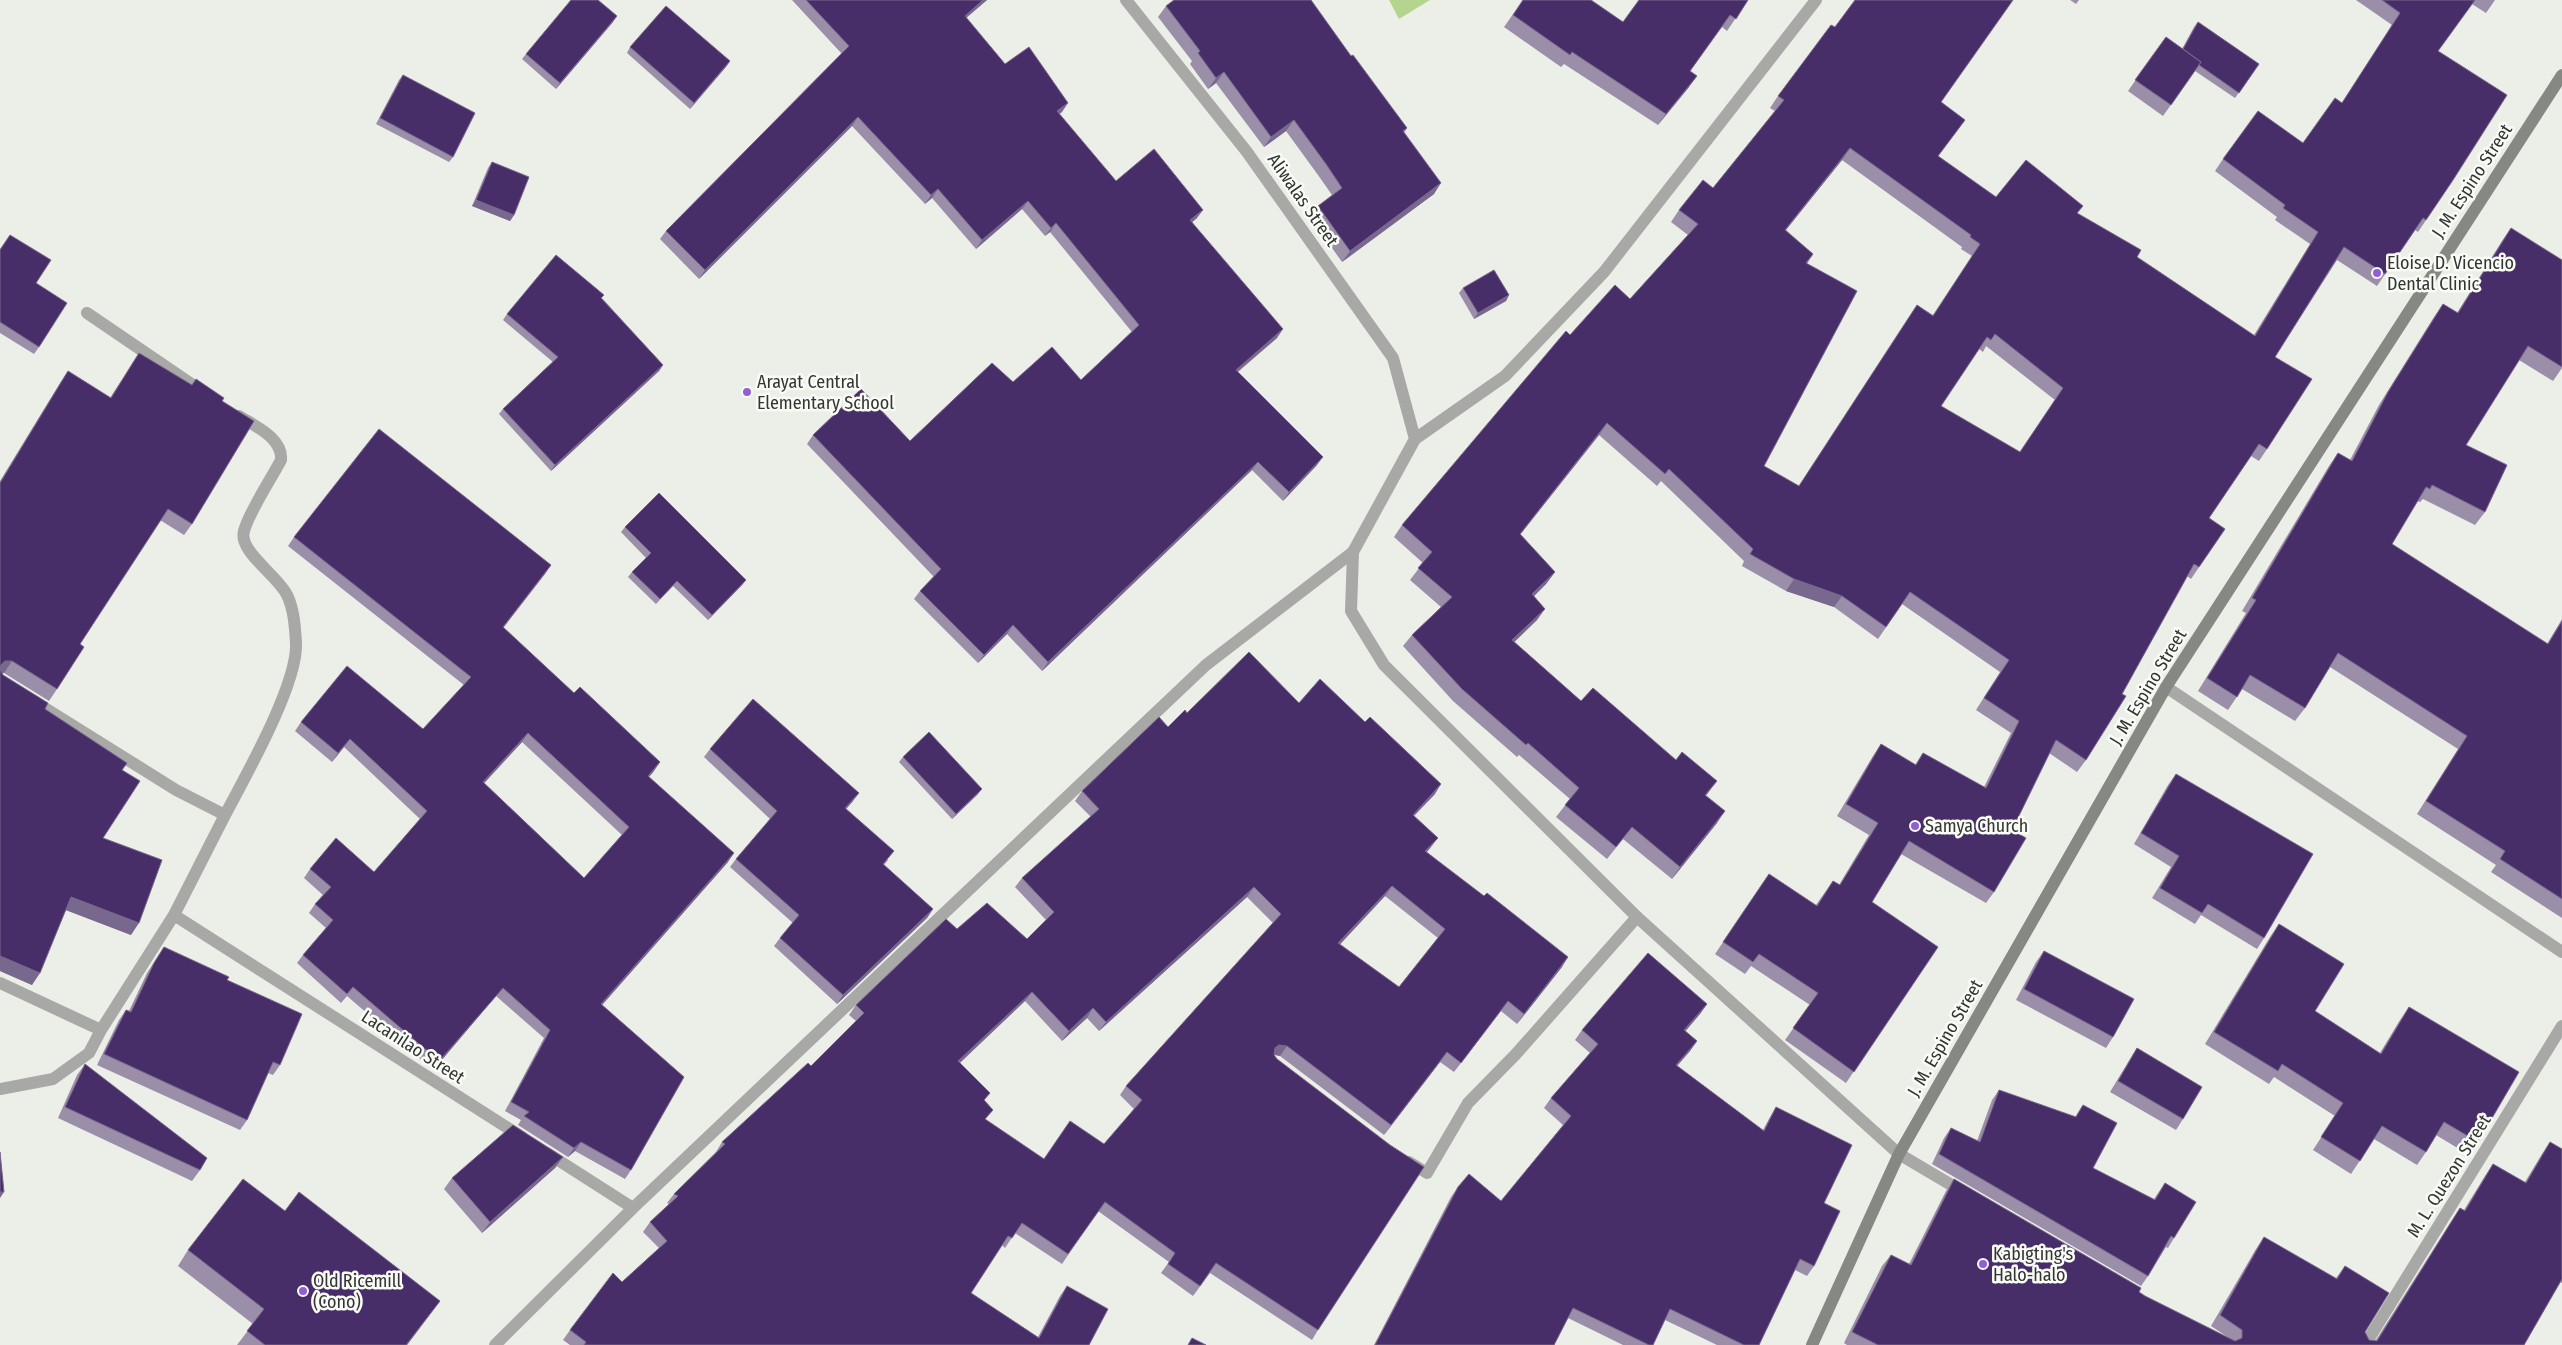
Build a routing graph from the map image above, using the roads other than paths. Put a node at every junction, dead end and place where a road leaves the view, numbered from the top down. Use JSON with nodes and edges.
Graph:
{"nodes":[{"id":1,"x":1126,"y":0,"type":"edge"},
{"id":2,"x":1816,"y":0,"type":"edge"},
{"id":3,"x":2560,"y":82,"type":"edge"},
{"id":4,"x":87,"y":313,"type":"dead end"},
{"id":5,"x":1415,"y":439,"type":"junction"},
{"id":6,"x":1353,"y":552,"type":"junction"},
{"id":7,"x":2166,"y":687,"type":"junction"},
{"id":8,"x":17,"y":691,"type":"edge"},
{"id":9,"x":225,"y":814,"type":"junction"},
{"id":10,"x":174,"y":915,"type":"junction"},
{"id":11,"x":1637,"y":917,"type":"junction"},
{"id":12,"x":2562,"y":952,"type":"edge"},
{"id":13,"x":0,"y":983,"type":"edge"},
{"id":14,"x":2562,"y":1026,"type":"edge"},
{"id":15,"x":101,"y":1030,"type":"junction"},
{"id":16,"x":0,"y":1089,"type":"edge"},
{"id":17,"x":1395,"y":1152,"type":"edge"},
{"id":18,"x":1898,"y":1154,"type":"junction"},
{"id":19,"x":1976,"y":1199,"type":"edge"},
{"id":20,"x":633,"y":1208,"type":"junction"},
{"id":21,"x":495,"y":1345,"type":"edge"},
{"id":22,"x":1812,"y":1345,"type":"edge"},
{"id":23,"x":2365,"y":1345,"type":"edge"}],
"edges":[{"from":1,"to":5,"type":"street","name":"Aliwalas Street"},
{"from":2,"to":5,"type":"street"},
{"from":3,"to":7,"type":"main road","name":"J. M. Espino Street"},
{"from":4,"to":9,"type":"street"},
{"from":5,"to":6,"type":"street"},
{"from":6,"to":11,"type":"street"},
{"from":6,"to":20,"type":"street"},
{"from":7,"to":12,"type":"street"},
{"from":7,"to":18,"type":"main road","name":"J. M. Espino Street"},
{"from":8,"to":9,"type":"street"},
{"from":9,"to":10,"type":"street"},
{"from":10,"to":15,"type":"street"},
{"from":10,"to":20,"type":"street","name":"Lacanilao Street"},
{"from":11,"to":17,"type":"street"},
{"from":11,"to":18,"type":"street"},
{"from":13,"to":15,"type":"street"},
{"from":14,"to":23,"type":"street","name":"M. L. Quezon Street"},
{"from":15,"to":16,"type":"street"},
{"from":18,"to":19,"type":"street"},
{"from":18,"to":22,"type":"main road","name":"J. M. Espino Street"},
{"from":20,"to":21,"type":"street"}]}
